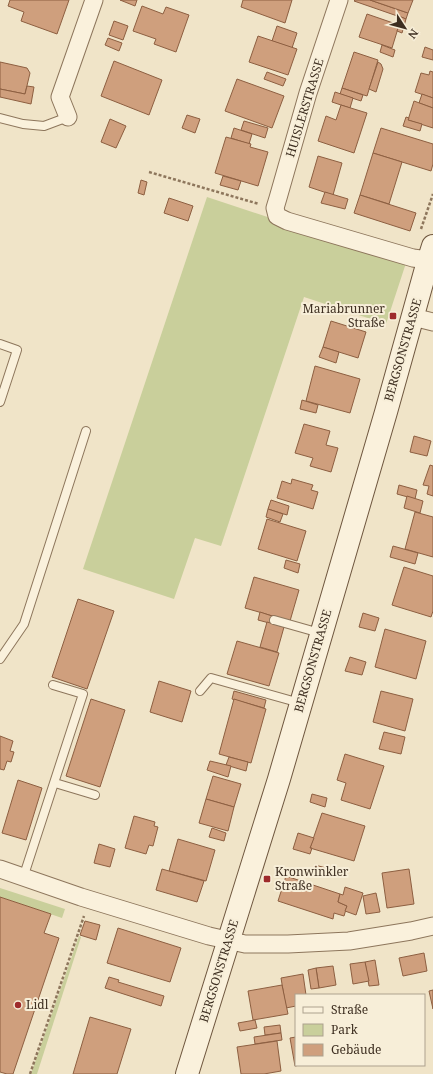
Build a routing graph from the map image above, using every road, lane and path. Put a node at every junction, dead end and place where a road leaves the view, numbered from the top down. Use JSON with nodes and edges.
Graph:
{"nodes":[{"id":1,"x":94,"y":0,"type":"edge"},
{"id":2,"x":339,"y":0,"type":"edge"},
{"id":3,"x":68,"y":117,"type":"joint"},
{"id":4,"x":0,"y":118,"type":"edge"},
{"id":5,"x":149,"y":172,"type":"dead end"},
{"id":6,"x":276,"y":212,"type":"junction"},
{"id":7,"x":431,"y":253,"type":"edge"},
{"id":8,"x":423,"y":320,"type":"edge"},
{"id":9,"x":0,"y":344,"type":"edge"},
{"id":10,"x":0,"y":402,"type":"edge"},
{"id":11,"x":86,"y":431,"type":"dead end"},
{"id":12,"x":274,"y":620,"type":"dead end"},
{"id":13,"x":321,"y":634,"type":"junction"},
{"id":14,"x":0,"y":659,"type":"edge"},
{"id":15,"x":53,"y":685,"type":"dead end"},
{"id":16,"x":200,"y":691,"type":"dead end"},
{"id":17,"x":301,"y":703,"type":"junction"},
{"id":18,"x":55,"y":783,"type":"junction"},
{"id":19,"x":95,"y":795,"type":"dead end"},
{"id":20,"x":0,"y":869,"type":"edge"},
{"id":21,"x":23,"y":878,"type":"junction"},
{"id":22,"x":86,"y":912,"type":"dead end"},
{"id":23,"x":433,"y":926,"type":"edge"},
{"id":24,"x":229,"y":940,"type":"junction"},
{"id":25,"x":30,"y":1074,"type":"edge"},
{"id":26,"x":187,"y":1074,"type":"edge"}],
"edges":[{"from":1,"to":3,"type":"street"},
{"from":2,"to":6,"type":"street","name":"HUISLERSTRASSE"},
{"from":3,"to":4,"type":"lane"},
{"from":5,"to":6,"type":"path"},
{"from":6,"to":7,"type":"street"},
{"from":7,"to":8,"type":"street","name":"BERGSONSTRASSE"},
{"from":8,"to":13,"type":"street","name":"BERGSONSTRASSE"},
{"from":9,"to":10,"type":"lane"},
{"from":11,"to":14,"type":"lane"},
{"from":12,"to":13,"type":"lane"},
{"from":13,"to":17,"type":"street","name":"BERGSONSTRASSE"},
{"from":15,"to":18,"type":"lane"},
{"from":16,"to":17,"type":"lane"},
{"from":17,"to":24,"type":"street","name":"BERGSONSTRASSE"},
{"from":18,"to":19,"type":"lane"},
{"from":18,"to":21,"type":"lane"},
{"from":20,"to":21,"type":"street"},
{"from":21,"to":24,"type":"street"},
{"from":22,"to":25,"type":"path"},
{"from":23,"to":24,"type":"street"},
{"from":24,"to":26,"type":"street","name":"BERGSONSTRASSE"}]}
